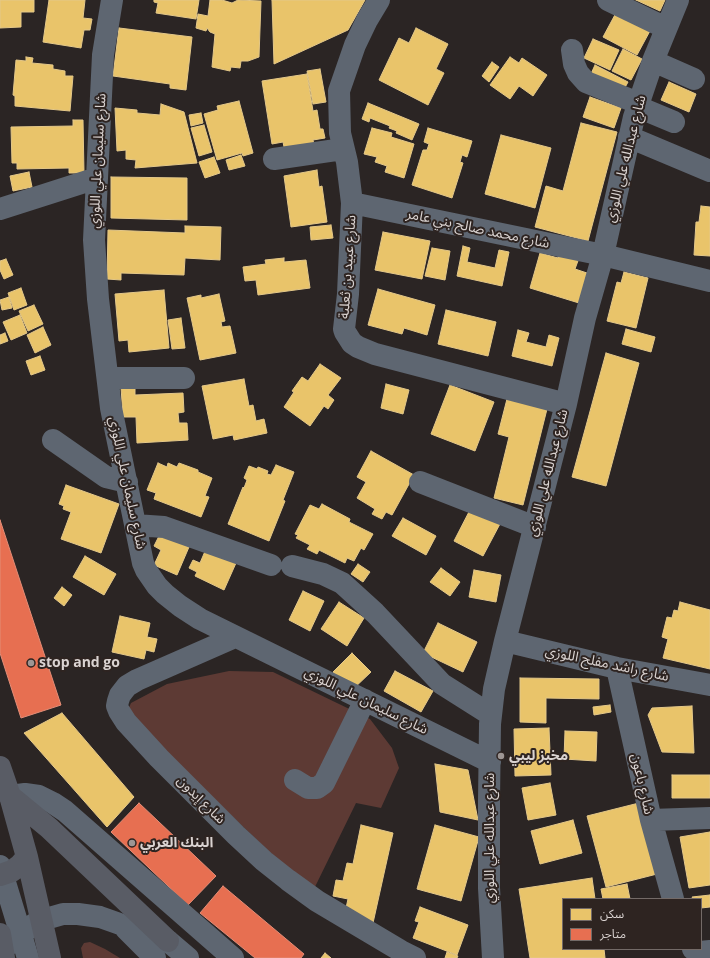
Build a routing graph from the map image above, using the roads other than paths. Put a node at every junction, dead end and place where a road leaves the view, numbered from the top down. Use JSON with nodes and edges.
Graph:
{"nodes":[{"id":1,"x":112,"y":0,"type":"edge"},
{"id":2,"x":379,"y":0,"type":"edge"},
{"id":3,"x":608,"y":0,"type":"edge"},
{"id":4,"x":678,"y":0,"type":"edge"},
{"id":5,"x":666,"y":28,"type":"junction"},
{"id":6,"x":572,"y":50,"type":"dead end"},
{"id":7,"x":653,"y":61,"type":"junction"},
{"id":8,"x":694,"y":79,"type":"dead end"},
{"id":9,"x":638,"y":105,"type":"junction"},
{"id":10,"x":674,"y":122,"type":"dead end"},
{"id":11,"x":629,"y":137,"type":"junction"},
{"id":12,"x":343,"y":149,"type":"junction"},
{"id":13,"x":274,"y":159,"type":"dead end"},
{"id":14,"x":710,"y":171,"type":"edge"},
{"id":15,"x":97,"y":178,"type":"junction"},
{"id":16,"x":352,"y":203,"type":"junction"},
{"id":17,"x":0,"y":209,"type":"edge"},
{"id":18,"x":603,"y":255,"type":"junction"},
{"id":19,"x":710,"y":281,"type":"edge"},
{"id":20,"x":108,"y":378,"type":"junction"},
{"id":21,"x":184,"y":378,"type":"dead end"},
{"id":22,"x":566,"y":404,"type":"junction"},
{"id":23,"x":53,"y":440,"type":"dead end"},
{"id":24,"x":127,"y":482,"type":"junction"},
{"id":25,"x":420,"y":482,"type":"dead end"},
{"id":26,"x":136,"y":525,"type":"junction"},
{"id":27,"x":535,"y":527,"type":"junction"},
{"id":28,"x":235,"y":637,"type":"junction"},
{"id":29,"x":505,"y":641,"type":"junction"},
{"id":30,"x":616,"y":668,"type":"junction"},
{"id":31,"x":710,"y":685,"type":"edge"},
{"id":32,"x":365,"y":700,"type":"junction"},
{"id":33,"x":490,"y":715,"type":"junction"},
{"id":34,"x":490,"y":762,"type":"junction"},
{"id":35,"x":0,"y":767,"type":"edge"},
{"id":36,"x":295,"y":780,"type":"dead end"},
{"id":37,"x":10,"y":796,"type":"junction"},
{"id":38,"x":710,"y":818,"type":"edge"},
{"id":39,"x":651,"y":820,"type":"junction"},
{"id":40,"x":27,"y":857,"type":"junction"},
{"id":41,"x":1,"y":876,"type":"edge"},
{"id":42,"x":673,"y":898,"type":"edge"},
{"id":43,"x":42,"y":920,"type":"junction"},
{"id":44,"x":121,"y":924,"type":"junction"},
{"id":45,"x":168,"y":941,"type":"junction"},
{"id":46,"x":10,"y":946,"type":"edge"},
{"id":47,"x":28,"y":958,"type":"edge"},
{"id":48,"x":50,"y":958,"type":"edge"},
{"id":49,"x":154,"y":958,"type":"edge"},
{"id":50,"x":188,"y":958,"type":"edge"},
{"id":51,"x":233,"y":958,"type":"edge"},
{"id":52,"x":415,"y":958,"type":"edge"},
{"id":53,"x":493,"y":958,"type":"edge"}],
"edges":[{"from":1,"to":15,"type":"street","name":"شارع سليمان علي اللوزي"},
{"from":2,"to":12,"type":"street","name":"شارع عبيد بن ثعلبة"},
{"from":3,"to":5,"type":"street"},
{"from":4,"to":5,"type":"street","name":"شارع عبدالله علي اللوزي"},
{"from":5,"to":7,"type":"street","name":"شارع عبدالله علي اللوزي"},
{"from":6,"to":9,"type":"street"},
{"from":7,"to":8,"type":"street"},
{"from":7,"to":9,"type":"street","name":"شارع عبدالله علي اللوزي"},
{"from":9,"to":10,"type":"street"},
{"from":9,"to":11,"type":"street","name":"شارع عبدالله علي اللوزي"},
{"from":11,"to":14,"type":"street"},
{"from":11,"to":18,"type":"street","name":"شارع عبدالله علي اللوزي"},
{"from":12,"to":13,"type":"street"},
{"from":12,"to":16,"type":"street","name":"شارع عبيد بن ثعلبة"},
{"from":15,"to":17,"type":"street"},
{"from":15,"to":20,"type":"street","name":"شارع سليمان علي اللوزي"},
{"from":16,"to":18,"type":"street","name":"شارع محمد صالح بني عامر"},
{"from":16,"to":22,"type":"street","name":"شارع عبيد بن ثعلبة"},
{"from":18,"to":19,"type":"street","name":"شارع محمد صالح بني عامر"},
{"from":18,"to":22,"type":"street","name":"شارع عبدالله علي اللوزي"},
{"from":20,"to":21,"type":"street"},
{"from":20,"to":24,"type":"street","name":"شارع سليمان علي اللوزي"},
{"from":22,"to":27,"type":"street","name":"شارع عبدالله علي اللوزي"},
{"from":23,"to":24,"type":"street"},
{"from":24,"to":26,"type":"street","name":"شارع سليمان علي اللوزي"},
{"from":25,"to":27,"type":"street"},
{"from":26,"to":28,"type":"street","name":"شارع سليمان علي اللوزي"},
{"from":26,"to":33,"type":"street"},
{"from":27,"to":29,"type":"street","name":"شارع عبدالله علي اللوزي"},
{"from":28,"to":32,"type":"street","name":"شارع سليمان علي اللوزي"},
{"from":28,"to":52,"type":"street","name":"شارع إيدون"},
{"from":29,"to":30,"type":"street","name":"شارع راشد مفلح اللوزي"},
{"from":29,"to":33,"type":"street","name":"شارع عبدالله علي اللوزي"},
{"from":30,"to":31,"type":"street","name":"شارع راشد مفلح اللوزي"},
{"from":30,"to":39,"type":"street","name":"شارع باعون"},
{"from":32,"to":34,"type":"street","name":"شارع سليمان علي اللوزي"},
{"from":32,"to":36,"type":"street"},
{"from":33,"to":34,"type":"street","name":"شارع عبدالله علي اللوزي"},
{"from":34,"to":53,"type":"street","name":"شارع عبدالله علي اللوزي"},
{"from":35,"to":37,"type":"main road"},
{"from":37,"to":40,"type":"main road"},
{"from":37,"to":45,"type":"main road"},
{"from":37,"to":51,"type":"street"},
{"from":38,"to":39,"type":"street"},
{"from":39,"to":42,"type":"street","name":"شارع باعون"},
{"from":40,"to":41,"type":"main road"},
{"from":40,"to":43,"type":"main road"},
{"from":41,"to":46,"type":"street"},
{"from":43,"to":44,"type":"street"},
{"from":43,"to":46,"type":"street"},
{"from":43,"to":48,"type":"main road"},
{"from":44,"to":45,"type":"street"},
{"from":44,"to":49,"type":"street"},
{"from":45,"to":50,"type":"street"},
{"from":46,"to":47,"type":"street"}]}
